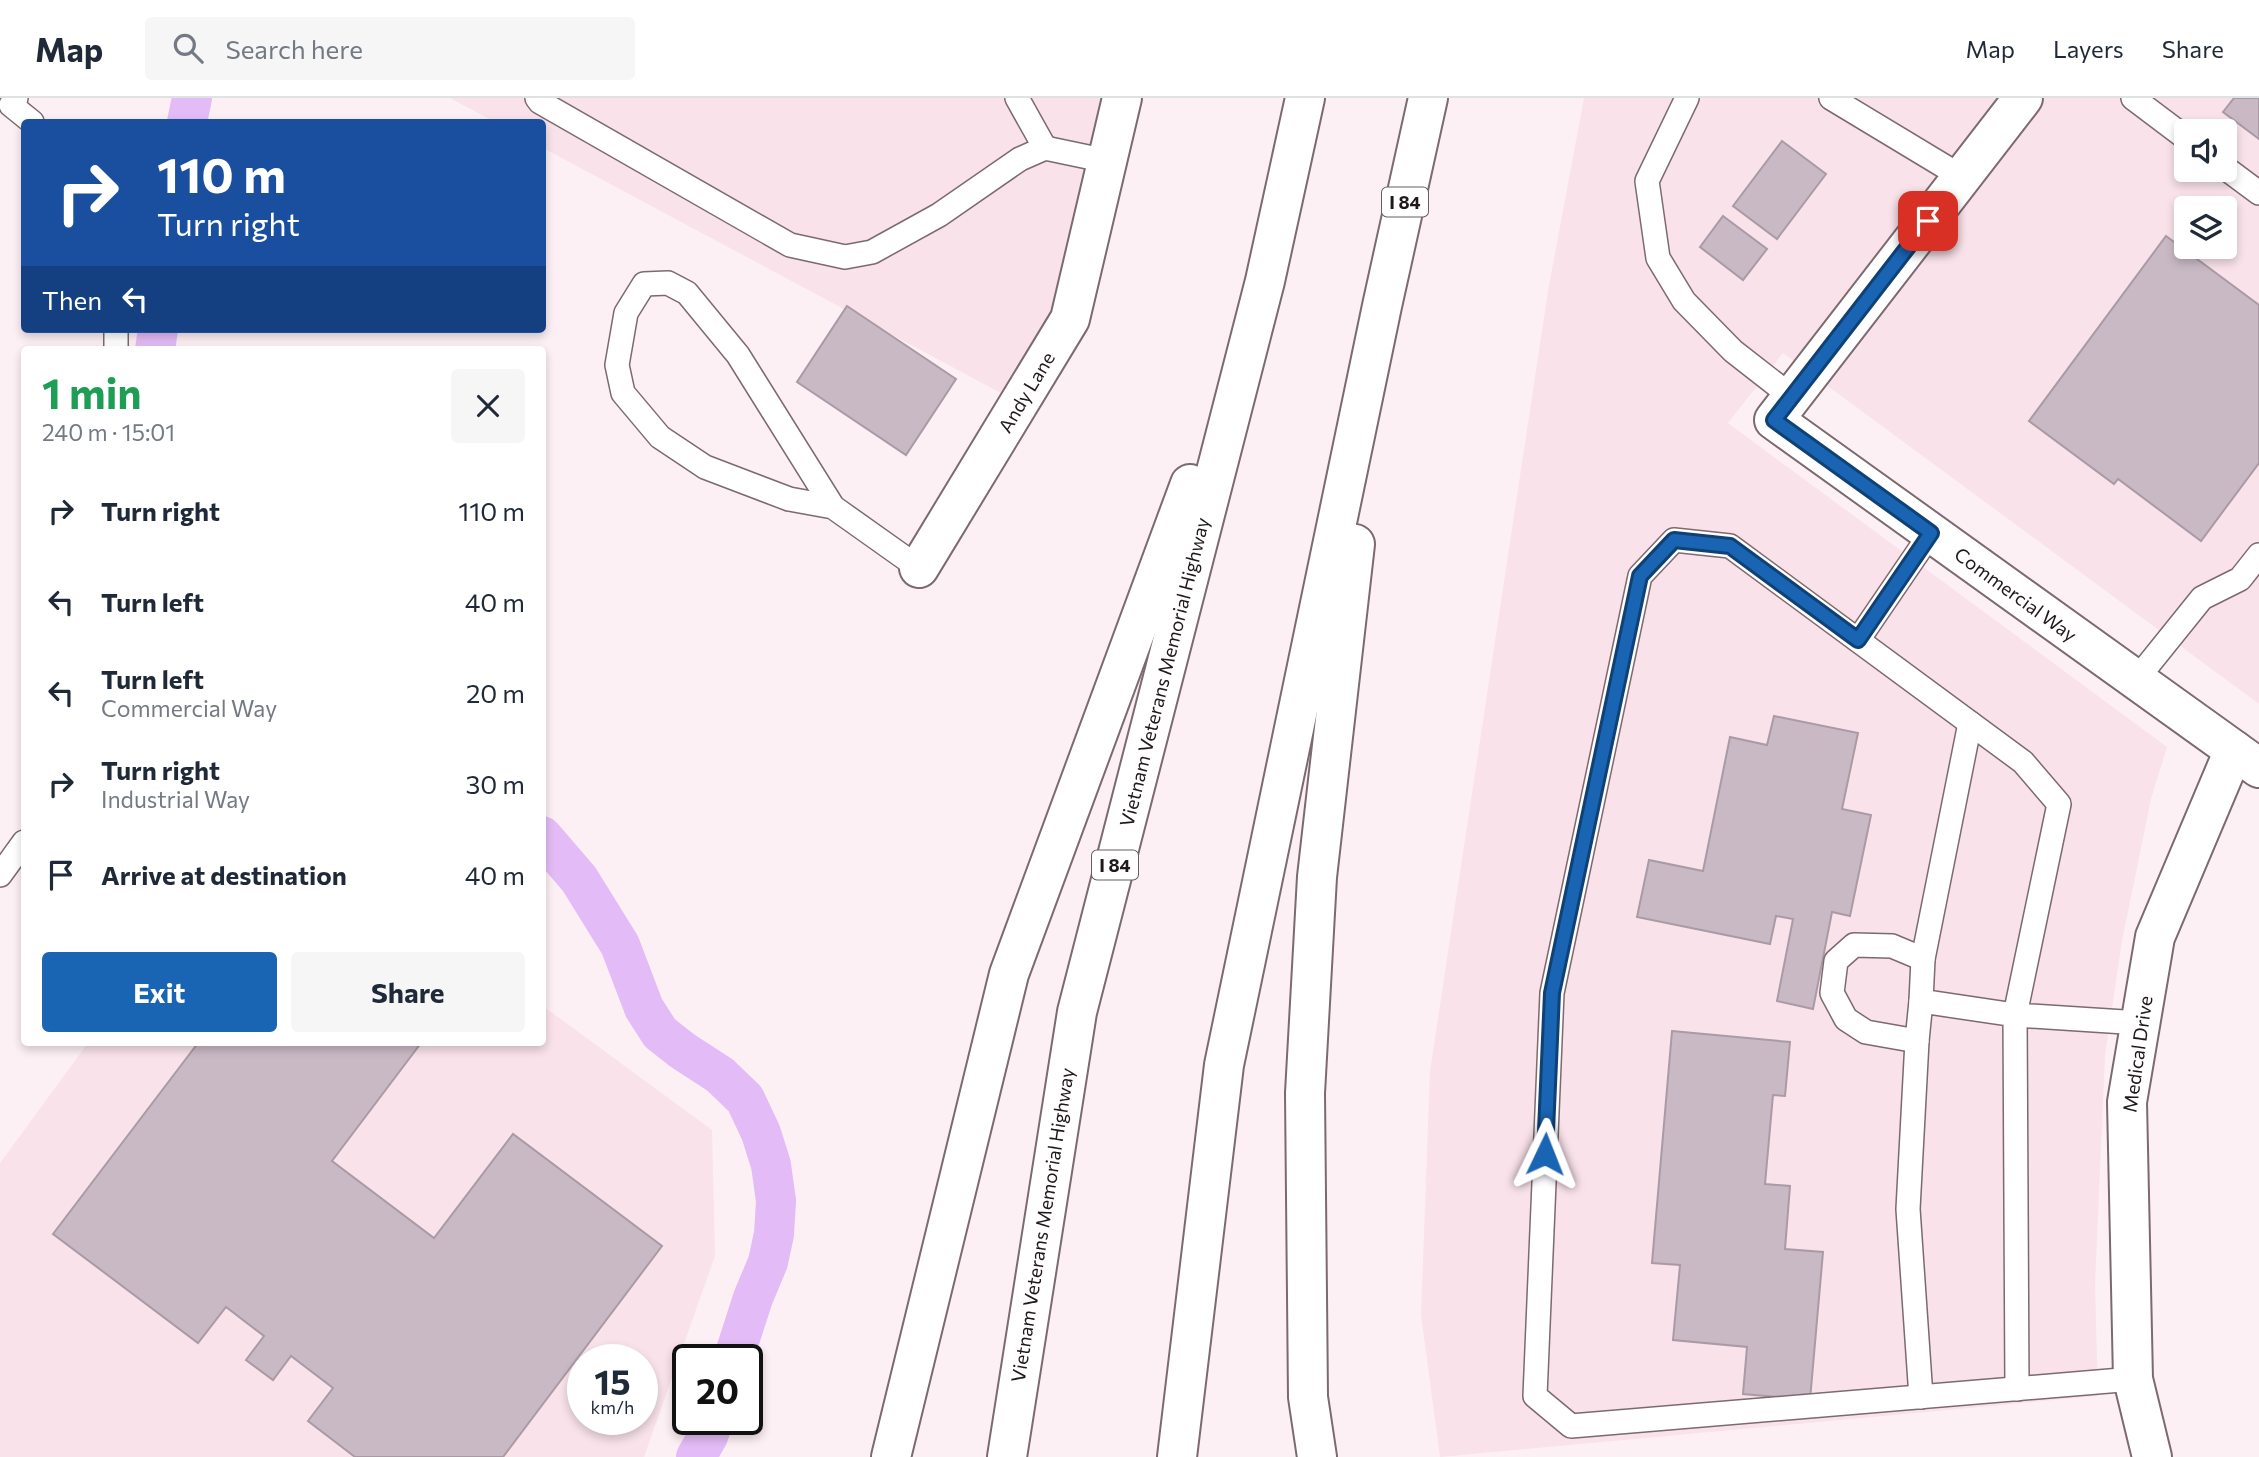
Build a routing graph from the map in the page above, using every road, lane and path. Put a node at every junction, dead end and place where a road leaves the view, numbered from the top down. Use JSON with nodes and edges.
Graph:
{"nodes":[{"id":1,"x":537,"y":98,"type":"edge"},
{"id":2,"x":1017,"y":98,"type":"edge"},
{"id":3,"x":1122,"y":98,"type":"edge"},
{"id":4,"x":1306,"y":98,"type":"edge"},
{"id":5,"x":1428,"y":98,"type":"edge"},
{"id":6,"x":1687,"y":98,"type":"edge"},
{"id":7,"x":1831,"y":98,"type":"edge"},
{"id":8,"x":2023,"y":98,"type":"edge"},
{"id":9,"x":2133,"y":98,"type":"edge"},
{"id":10,"x":7,"y":105,"type":"edge"},
{"id":11,"x":28,"y":119,"type":"edge"},
{"id":12,"x":2174,"y":129,"type":"edge"},
{"id":13,"x":1045,"y":148,"type":"junction"},
{"id":14,"x":1107,"y":161,"type":"junction"},
{"id":15,"x":1962,"y":177,"type":"junction"},
{"id":16,"x":2237,"y":177,"type":"edge"},
{"id":17,"x":2259,"y":193,"type":"edge"},
{"id":18,"x":1265,"y":281,"type":"junction"},
{"id":19,"x":1382,"y":306,"type":"junction"},
{"id":20,"x":1783,"y":409,"type":"junction"},
{"id":21,"x":833,"y":507,"type":"junction"},
{"id":22,"x":1931,"y":533,"type":"junction"},
{"id":23,"x":2259,"y":555,"type":"edge"},
{"id":24,"x":919,"y":568,"type":"joint"},
{"id":25,"x":1858,"y":640,"type":"junction"},
{"id":26,"x":2136,"y":680,"type":"junction"},
{"id":27,"x":1970,"y":723,"type":"junction"},
{"id":28,"x":2247,"y":759,"type":"edge"},
{"id":29,"x":21,"y":846,"type":"edge"},
{"id":30,"x":0,"y":875,"type":"edge"},
{"id":31,"x":1923,"y":959,"type":"junction"},
{"id":32,"x":1921,"y":1002,"type":"junction"},
{"id":33,"x":2015,"y":1015,"type":"junction"},
{"id":34,"x":2140,"y":1023,"type":"junction"},
{"id":35,"x":1917,"y":1041,"type":"junction"},
{"id":36,"x":2133,"y":1380,"type":"junction"},
{"id":37,"x":2017,"y":1389,"type":"junction"},
{"id":38,"x":1921,"y":1397,"type":"junction"},
{"id":39,"x":891,"y":1457,"type":"edge"},
{"id":40,"x":1007,"y":1457,"type":"edge"},
{"id":41,"x":1177,"y":1457,"type":"edge"},
{"id":42,"x":1317,"y":1457,"type":"edge"},
{"id":43,"x":2152,"y":1457,"type":"edge"}],
"edges":[{"from":1,"to":13,"type":"lane"},
{"from":2,"to":13,"type":"lane"},
{"from":3,"to":14,"type":"main road","name":"Andy Lane"},
{"from":4,"to":18,"type":"main road","name":"Vietnam Veterans Memorial Highway","number":"I 84"},
{"from":5,"to":19,"type":"main road","number":"I 84"},
{"from":6,"to":20,"type":"lane"},
{"from":7,"to":15,"type":"lane"},
{"from":8,"to":15,"type":"main road"},
{"from":9,"to":12,"type":"lane"},
{"from":10,"to":11,"type":"lane"},
{"from":13,"to":14,"type":"lane"},
{"from":14,"to":24,"type":"main road","name":"Andy Lane"},
{"from":15,"to":20,"type":"main road"},
{"from":16,"to":17,"type":"lane"},
{"from":18,"to":39,"type":"main road"},
{"from":18,"to":40,"type":"main road","name":"Vietnam Veterans Memorial Highway","number":"I 84"},
{"from":19,"to":41,"type":"main road","number":"I 84"},
{"from":19,"to":42,"type":"main road"},
{"from":20,"to":22,"type":"main road","name":"Commercial Way"},
{"from":21,"to":21,"type":"lane"},
{"from":21,"to":24,"type":"lane","name":"Andy Lane"},
{"from":22,"to":25,"type":"lane"},
{"from":22,"to":26,"type":"main road","name":"Commercial Way"},
{"from":23,"to":26,"type":"lane"},
{"from":25,"to":27,"type":"lane"},
{"from":25,"to":38,"type":"lane"},
{"from":26,"to":28,"type":"main road","name":"Commercial Way"},
{"from":27,"to":31,"type":"lane"},
{"from":27,"to":33,"type":"lane"},
{"from":28,"to":34,"type":"main road","name":"Medical Drive"},
{"from":29,"to":30,"type":"lane"},
{"from":31,"to":32,"type":"lane"},
{"from":31,"to":35,"type":"lane"},
{"from":32,"to":33,"type":"lane"},
{"from":32,"to":35,"type":"lane"},
{"from":33,"to":34,"type":"lane"},
{"from":33,"to":37,"type":"lane"},
{"from":34,"to":36,"type":"main road","name":"Medical Drive"},
{"from":35,"to":38,"type":"lane"},
{"from":36,"to":37,"type":"lane"},
{"from":36,"to":43,"type":"main road","name":"Medical Drive"},
{"from":37,"to":38,"type":"lane"}]}
